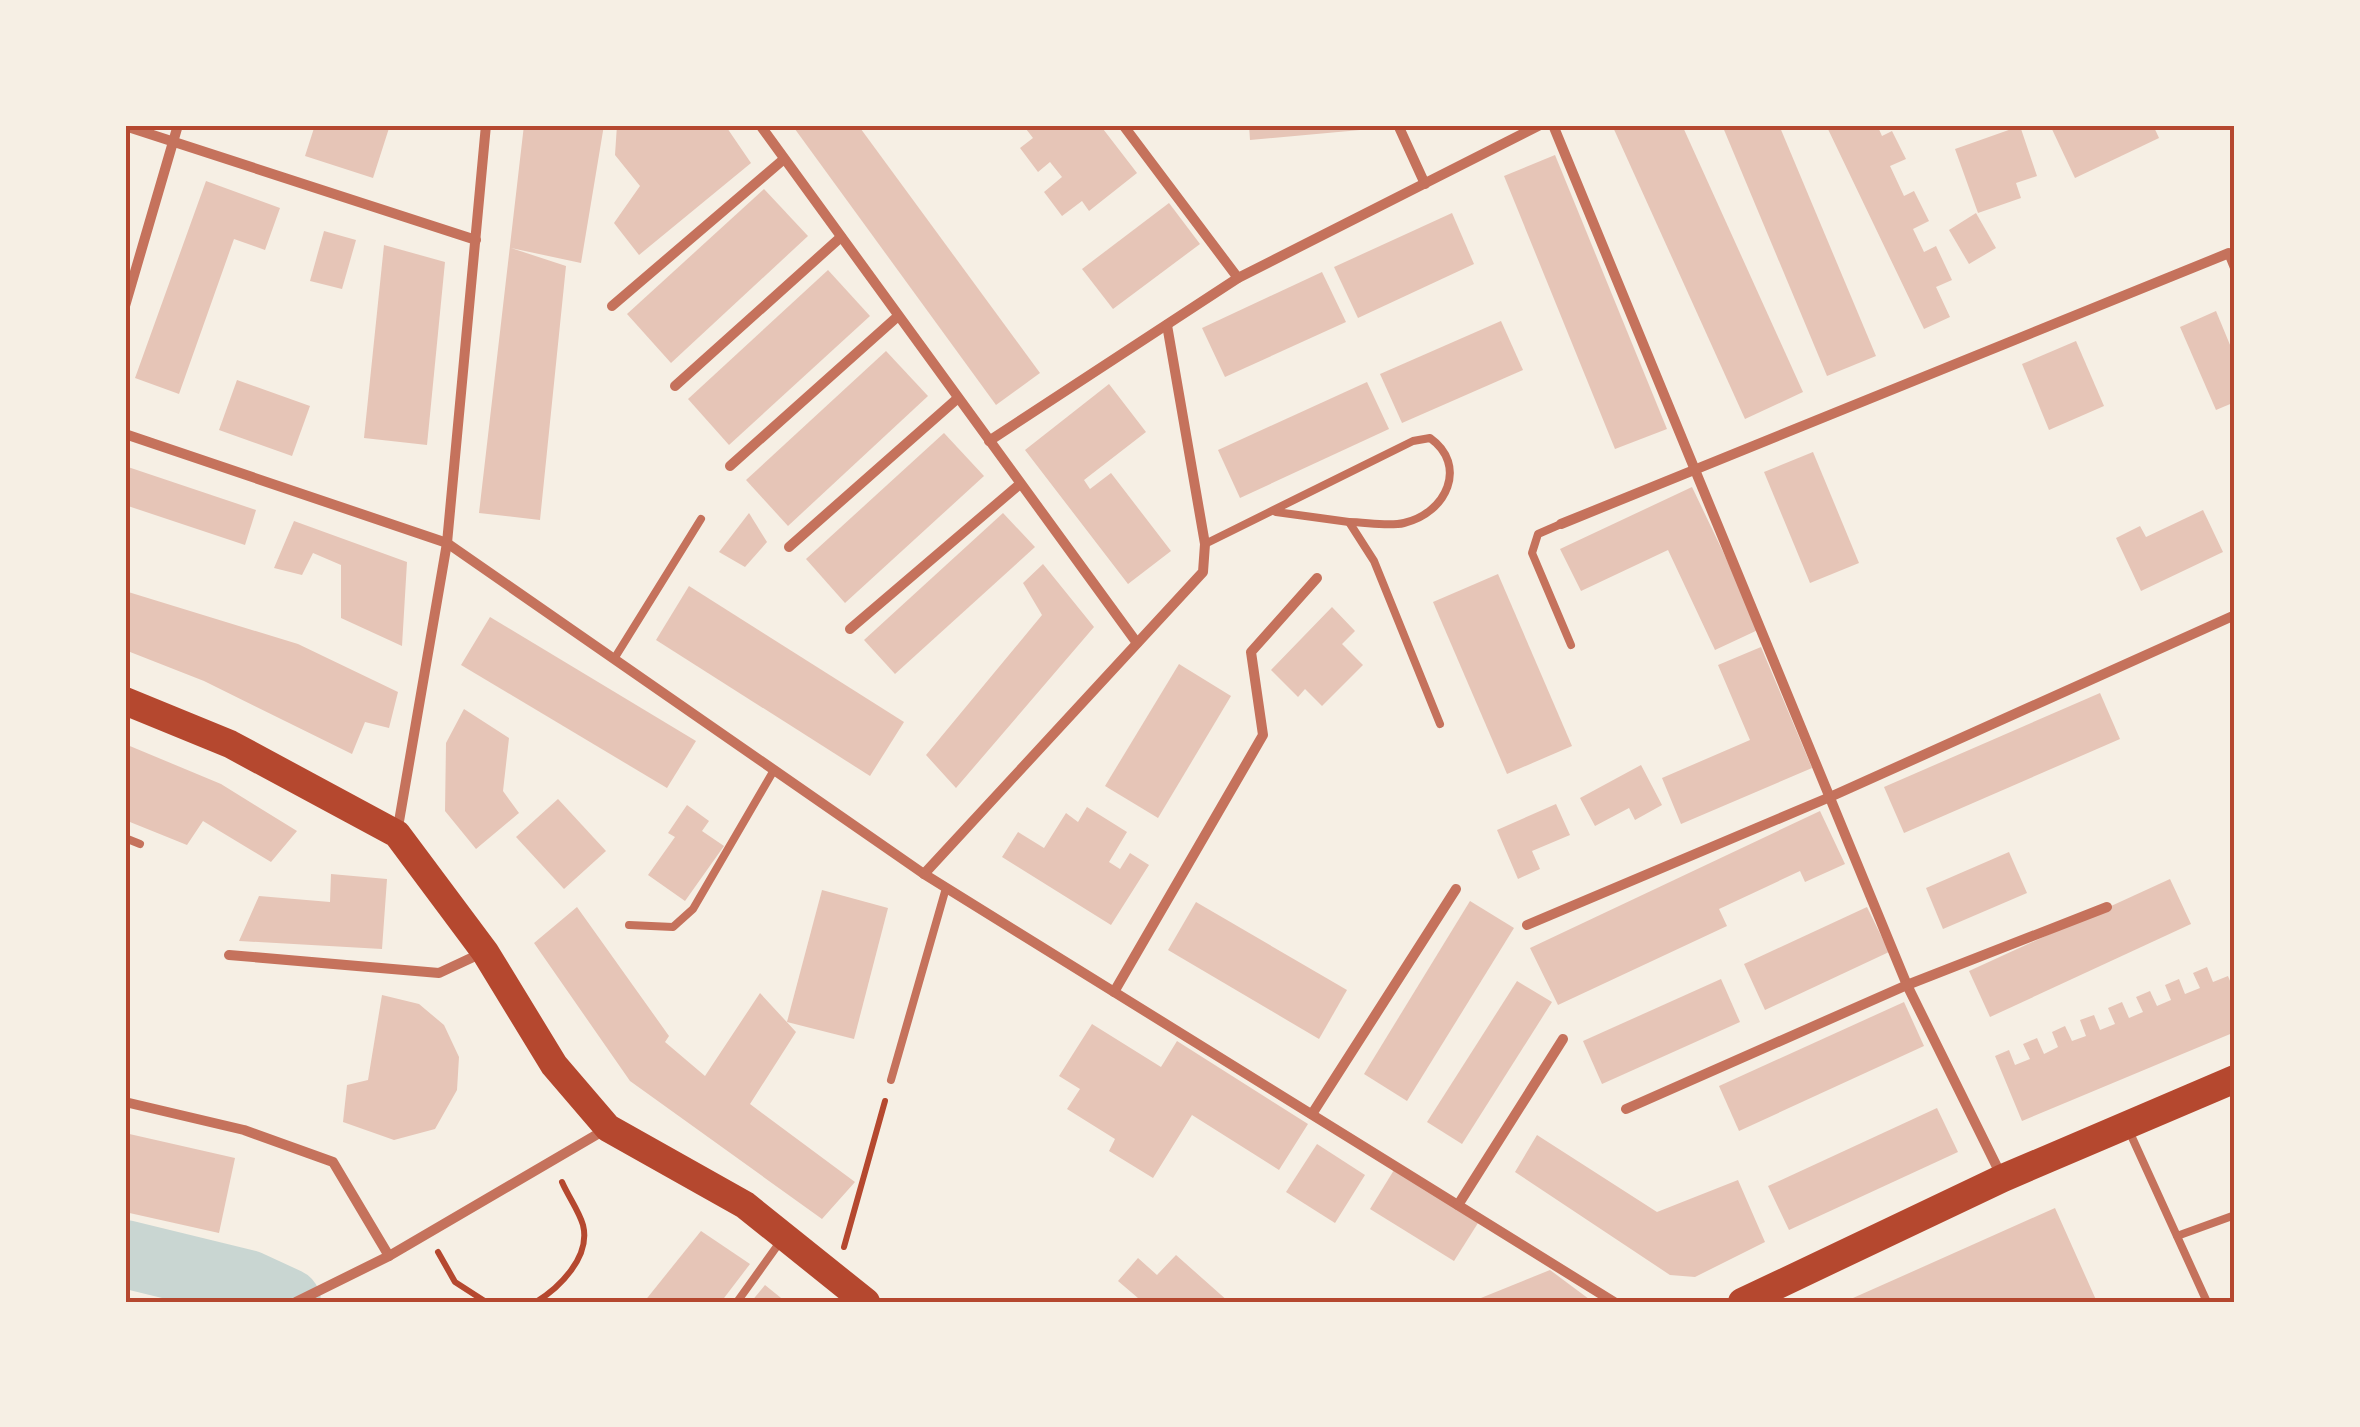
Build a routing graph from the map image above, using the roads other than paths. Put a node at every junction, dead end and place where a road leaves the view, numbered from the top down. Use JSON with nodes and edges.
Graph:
{"nodes":[{"id":1,"x":178,"y":125,"type":"edge"},
{"id":2,"x":486,"y":125,"type":"edge"},
{"id":3,"x":760,"y":125,"type":"edge"},
{"id":4,"x":1123,"y":125,"type":"edge"},
{"id":5,"x":1398,"y":125,"type":"edge"},
{"id":6,"x":1540,"y":125,"type":"edge"},
{"id":7,"x":1553,"y":125,"type":"edge"},
{"id":8,"x":125,"y":126,"type":"edge"},
{"id":9,"x":172,"y":143,"type":"junction"},
{"id":10,"x":784,"y":158,"type":"junction"},
{"id":11,"x":1424,"y":184,"type":"junction"},
{"id":12,"x":841,"y":237,"type":"junction"},
{"id":13,"x":476,"y":240,"type":"junction"},
{"id":14,"x":2235,"y":268,"type":"edge"},
{"id":15,"x":1238,"y":278,"type":"junction"},
{"id":16,"x":125,"y":306,"type":"edge"},
{"id":17,"x":612,"y":306,"type":"dead end"},
{"id":18,"x":897,"y":317,"type":"junction"},
{"id":19,"x":1167,"y":325,"type":"junction"},
{"id":20,"x":675,"y":386,"type":"dead end"},
{"id":21,"x":958,"y":398,"type":"junction"},
{"id":22,"x":125,"y":434,"type":"edge"},
{"id":23,"x":989,"y":441,"type":"junction"},
{"id":24,"x":730,"y":466,"type":"dead end"},
{"id":25,"x":1697,"y":472,"type":"junction"},
{"id":26,"x":1020,"y":484,"type":"junction"},
{"id":27,"x":1272,"y":512,"type":"junction"},
{"id":28,"x":701,"y":519,"type":"dead end"},
{"id":29,"x":1349,"y":522,"type":"junction"},
{"id":30,"x":1562,"y":524,"type":"joint"},
{"id":31,"x":447,"y":543,"type":"junction"},
{"id":32,"x":1205,"y":544,"type":"junction"},
{"id":33,"x":789,"y":547,"type":"dead end"},
{"id":34,"x":1316,"y":578,"type":"dead end"},
{"id":35,"x":2235,"y":615,"type":"edge"},
{"id":36,"x":850,"y":629,"type":"dead end"},
{"id":37,"x":1136,"y":643,"type":"junction"},
{"id":38,"x":1572,"y":645,"type":"dead end"},
{"id":39,"x":614,"y":658,"type":"junction"},
{"id":40,"x":125,"y":701,"type":"edge"},
{"id":41,"x":1440,"y":724,"type":"dead end"},
{"id":42,"x":774,"y":770,"type":"junction"},
{"id":43,"x":1830,"y":797,"type":"junction"},
{"id":44,"x":397,"y":834,"type":"junction"},
{"id":45,"x":125,"y":838,"type":"edge"},
{"id":46,"x":140,"y":844,"type":"dead end"},
{"id":47,"x":924,"y":874,"type":"junction"},
{"id":48,"x":946,"y":888,"type":"junction"},
{"id":49,"x":1456,"y":889,"type":"dead end"},
{"id":50,"x":2108,"y":907,"type":"dead end"},
{"id":51,"x":1527,"y":925,"type":"dead end"},
{"id":52,"x":629,"y":926,"type":"dead end"},
{"id":53,"x":485,"y":952,"type":"junction"},
{"id":54,"x":229,"y":955,"type":"dead end"},
{"id":55,"x":1907,"y":985,"type":"junction"},
{"id":56,"x":1114,"y":992,"type":"junction"},
{"id":57,"x":1563,"y":1039,"type":"dead end"},
{"id":58,"x":2235,"y":1079,"type":"edge"},
{"id":59,"x":890,"y":1080,"type":"road end"},
{"id":60,"x":125,"y":1102,"type":"edge"},
{"id":61,"x":1626,"y":1108,"type":"dead end"},
{"id":62,"x":1312,"y":1114,"type":"junction"},
{"id":63,"x":2126,"y":1124,"type":"junction"},
{"id":64,"x":608,"y":1128,"type":"junction"},
{"id":65,"x":2002,"y":1178,"type":"junction"},
{"id":66,"x":1458,"y":1205,"type":"junction"},
{"id":67,"x":2235,"y":1214,"type":"edge"},
{"id":68,"x":786,"y":1235,"type":"junction"},
{"id":69,"x":2177,"y":1236,"type":"junction"},
{"id":70,"x":389,"y":1256,"type":"junction"},
{"id":71,"x":296,"y":1302,"type":"edge"},
{"id":72,"x":737,"y":1302,"type":"edge"},
{"id":73,"x":866,"y":1302,"type":"edge"},
{"id":74,"x":1614,"y":1302,"type":"edge"},
{"id":75,"x":1742,"y":1302,"type":"edge"},
{"id":76,"x":2208,"y":1302,"type":"edge"}],
"edges":[{"from":1,"to":9,"type":"street"},
{"from":2,"to":13,"type":"street"},
{"from":3,"to":10,"type":"street"},
{"from":4,"to":15,"type":"street"},
{"from":5,"to":11,"type":"street"},
{"from":6,"to":11,"type":"street"},
{"from":7,"to":25,"type":"street"},
{"from":8,"to":9,"type":"street"},
{"from":9,"to":13,"type":"street"},
{"from":9,"to":16,"type":"street"},
{"from":10,"to":12,"type":"street"},
{"from":10,"to":17,"type":"street"},
{"from":11,"to":15,"type":"street"},
{"from":12,"to":18,"type":"street"},
{"from":12,"to":20,"type":"street"},
{"from":13,"to":31,"type":"street"},
{"from":14,"to":25,"type":"street"},
{"from":15,"to":19,"type":"street"},
{"from":18,"to":21,"type":"street"},
{"from":18,"to":24,"type":"street"},
{"from":19,"to":23,"type":"street"},
{"from":19,"to":32,"type":"street"},
{"from":21,"to":23,"type":"street"},
{"from":21,"to":33,"type":"street"},
{"from":22,"to":31,"type":"street"},
{"from":23,"to":26,"type":"street"},
{"from":25,"to":30,"type":"street"},
{"from":25,"to":43,"type":"street"},
{"from":26,"to":36,"type":"street"},
{"from":26,"to":37,"type":"street"},
{"from":27,"to":29,"type":"lane"},
{"from":27,"to":29,"type":"lane"},
{"from":27,"to":32,"type":"lane"},
{"from":28,"to":39,"type":"lane"},
{"from":29,"to":41,"type":"lane"},
{"from":30,"to":38,"type":"lane"},
{"from":31,"to":39,"type":"street"},
{"from":31,"to":44,"type":"street"},
{"from":32,"to":37,"type":"street"},
{"from":34,"to":56,"type":"street"},
{"from":35,"to":43,"type":"street"},
{"from":37,"to":47,"type":"street"},
{"from":39,"to":42,"type":"street"},
{"from":40,"to":44,"type":"highway"},
{"from":42,"to":47,"type":"street"},
{"from":42,"to":52,"type":"lane"},
{"from":43,"to":51,"type":"street"},
{"from":43,"to":55,"type":"street"},
{"from":44,"to":53,"type":"highway"},
{"from":45,"to":46,"type":"lane"},
{"from":47,"to":48,"type":"street"},
{"from":48,"to":56,"type":"street"},
{"from":48,"to":59,"type":"lane"},
{"from":49,"to":62,"type":"street"},
{"from":50,"to":55,"type":"street"},
{"from":53,"to":54,"type":"street"},
{"from":53,"to":64,"type":"highway"},
{"from":55,"to":61,"type":"street"},
{"from":55,"to":65,"type":"street"},
{"from":56,"to":62,"type":"street"},
{"from":57,"to":66,"type":"street"},
{"from":58,"to":63,"type":"highway"},
{"from":60,"to":70,"type":"street"},
{"from":62,"to":66,"type":"street"},
{"from":63,"to":65,"type":"highway"},
{"from":63,"to":69,"type":"lane"},
{"from":64,"to":68,"type":"highway"},
{"from":64,"to":70,"type":"street"},
{"from":65,"to":75,"type":"highway"},
{"from":66,"to":74,"type":"street"},
{"from":67,"to":69,"type":"lane"},
{"from":68,"to":72,"type":"lane"},
{"from":68,"to":73,"type":"highway"},
{"from":69,"to":76,"type":"lane"},
{"from":70,"to":71,"type":"street"}]}
